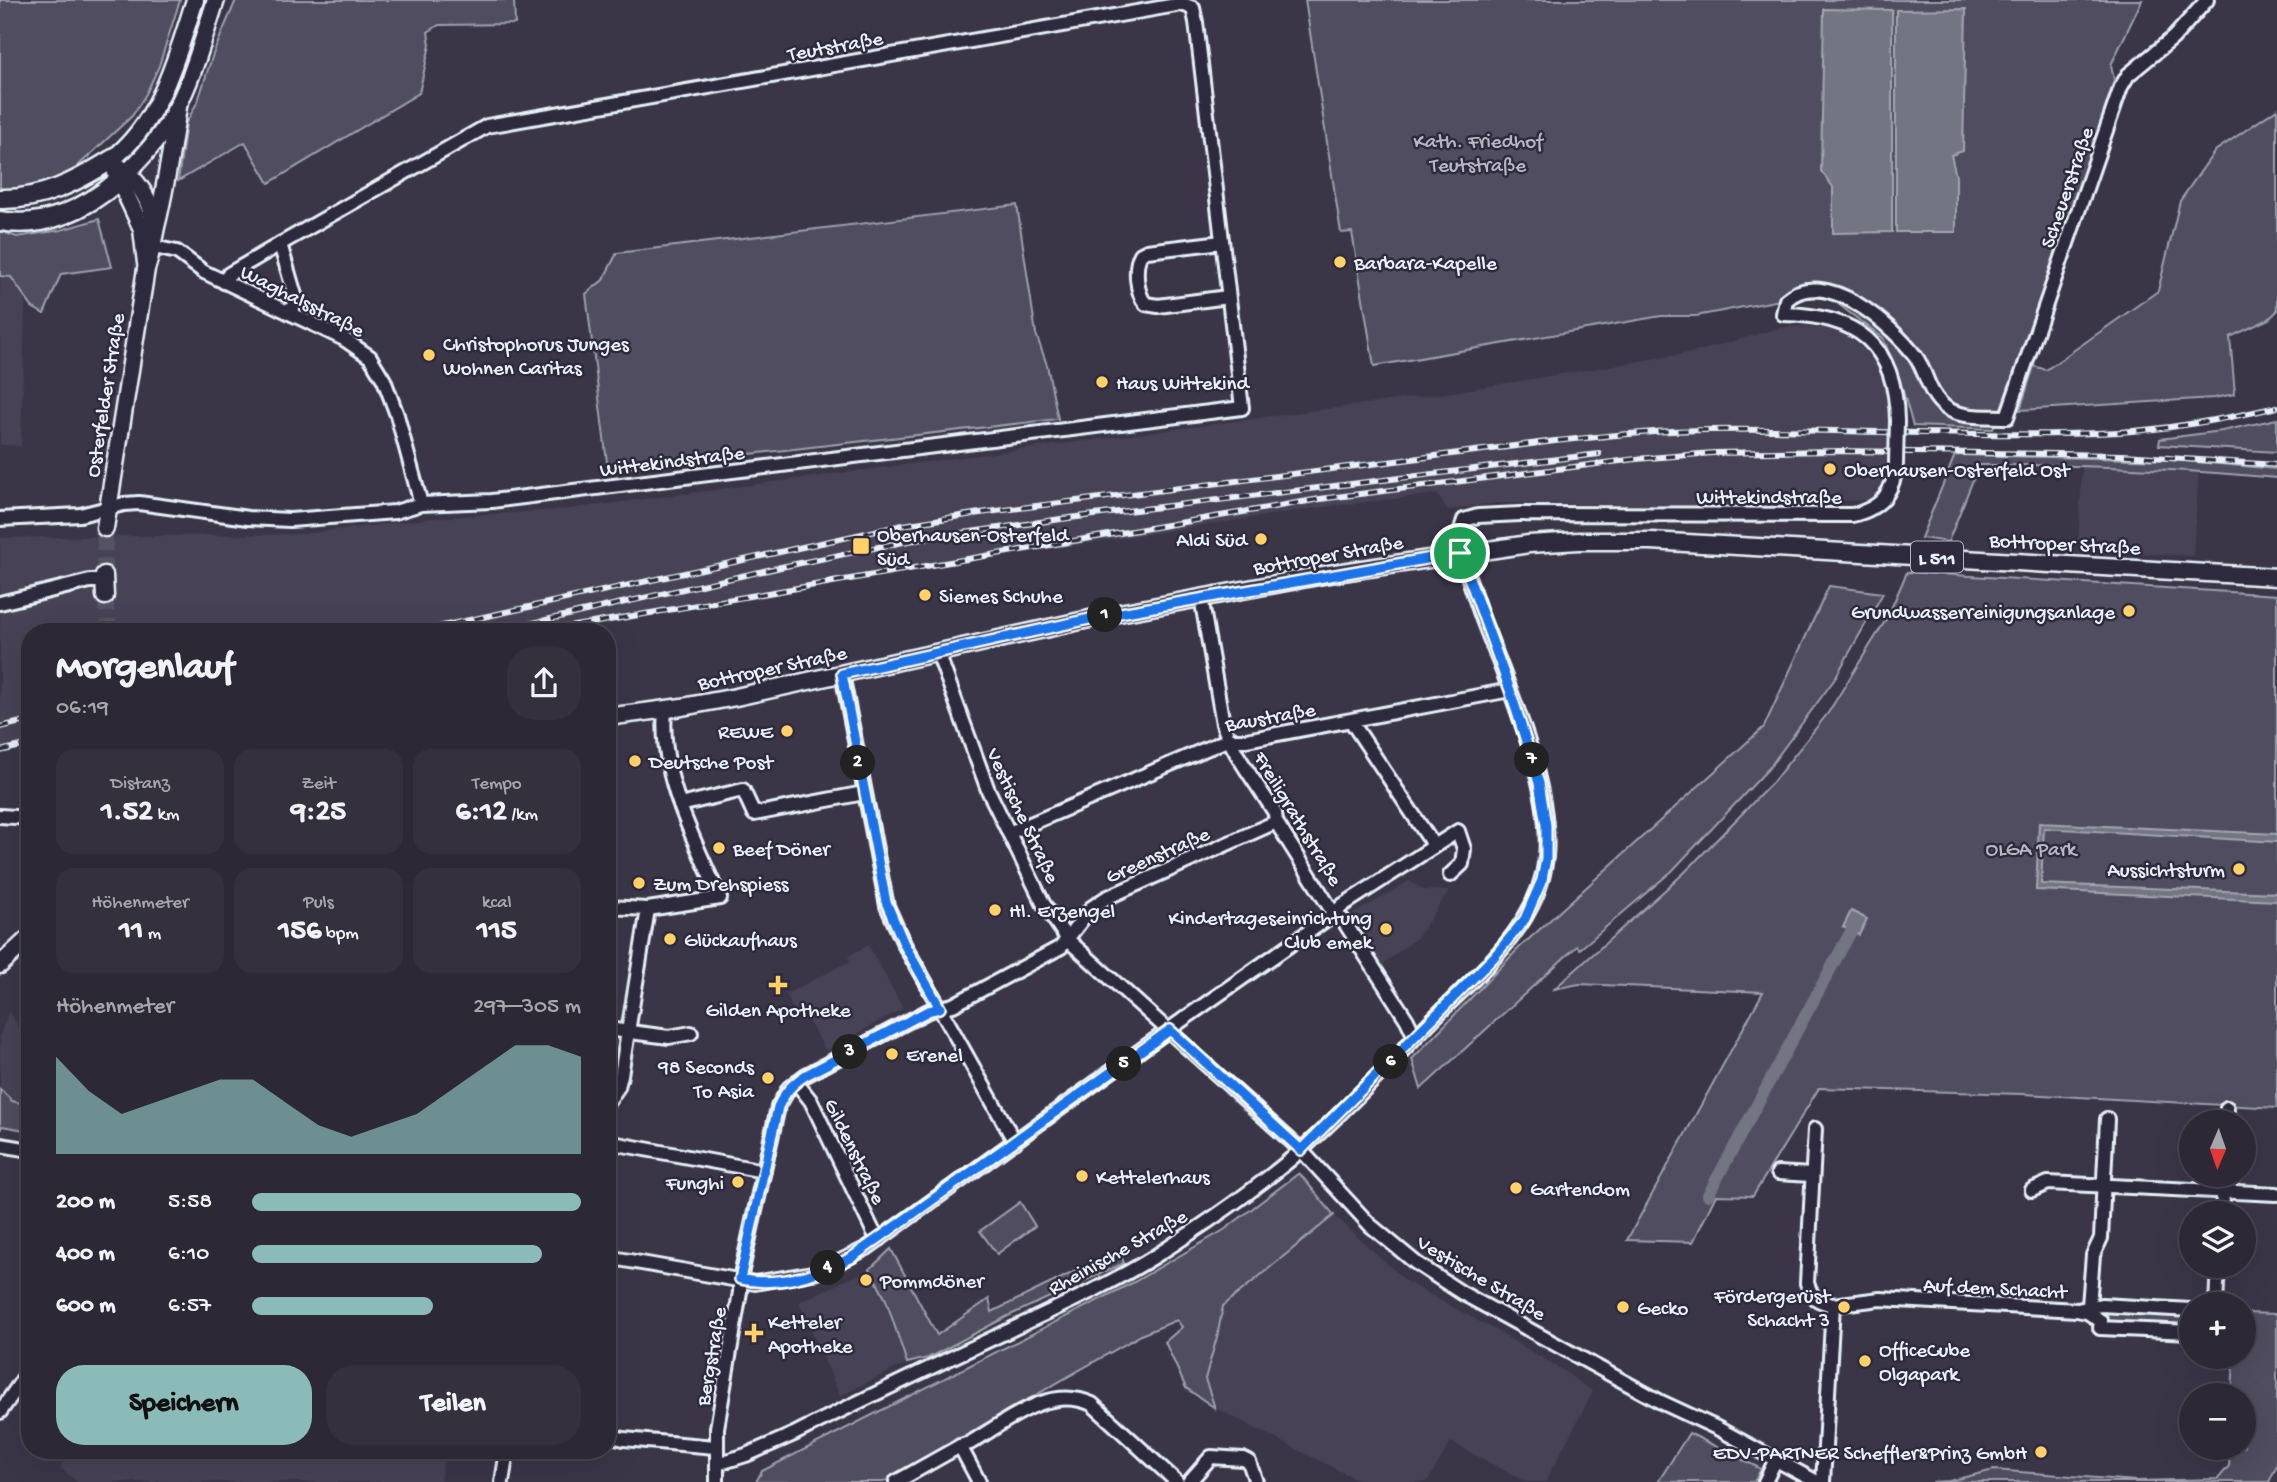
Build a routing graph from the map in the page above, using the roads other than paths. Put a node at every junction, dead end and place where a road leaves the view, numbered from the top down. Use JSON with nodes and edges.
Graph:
{"nodes":[{"id":1,"x":195,"y":0,"type":"edge"},
{"id":2,"x":216,"y":0,"type":"edge"},
{"id":3,"x":2207,"y":0,"type":"edge"},
{"id":4,"x":178,"y":107,"type":"junction"},
{"id":5,"x":111,"y":160,"type":"junction"},
{"id":6,"x":123,"y":176,"type":"junction"},
{"id":7,"x":0,"y":199,"type":"edge"},
{"id":8,"x":0,"y":221,"type":"edge"},
{"id":9,"x":156,"y":229,"type":"junction"},
{"id":10,"x":1222,"y":242,"type":"junction"},
{"id":11,"x":280,"y":244,"type":"junction"},
{"id":12,"x":154,"y":247,"type":"junction"},
{"id":13,"x":146,"y":269,"type":"junction"},
{"id":14,"x":223,"y":282,"type":"junction"},
{"id":15,"x":1228,"y":297,"type":"junction"},
{"id":16,"x":292,"y":314,"type":"junction"},
{"id":17,"x":1783,"y":314,"type":"joint"},
{"id":18,"x":1242,"y":408,"type":"joint"},
{"id":19,"x":421,"y":504,"type":"junction"},
{"id":20,"x":106,"y":510,"type":"junction"},
{"id":21,"x":0,"y":519,"type":"edge"},
{"id":22,"x":104,"y":528,"type":"tunnel mouth"},
{"id":23,"x":1460,"y":553,"type":"junction"},
{"id":24,"x":2277,"y":577,"type":"edge"},
{"id":25,"x":104,"y":584,"type":"dead end"},
{"id":26,"x":1201,"y":597,"type":"junction"},
{"id":27,"x":0,"y":603,"type":"edge"},
{"id":28,"x":938,"y":653,"type":"junction"},
{"id":29,"x":842,"y":674,"type":"junction"},
{"id":30,"x":1510,"y":690,"type":"junction"},
{"id":31,"x":664,"y":710,"type":"junction"},
{"id":32,"x":616,"y":716,"type":"edge"},
{"id":33,"x":1351,"y":721,"type":"junction"},
{"id":34,"x":1227,"y":740,"type":"junction"},
{"id":35,"x":864,"y":793,"type":"junction"},
{"id":36,"x":680,"y":805,"type":"junction"},
{"id":37,"x":0,"y":816,"type":"edge"},
{"id":38,"x":21,"y":817,"type":"edge"},
{"id":39,"x":1276,"y":822,"type":"junction"},
{"id":40,"x":1009,"y":833,"type":"junction"},
{"id":41,"x":1434,"y":846,"type":"junction"},
{"id":42,"x":1450,"y":875,"type":"dead end"},
{"id":43,"x":616,"y":907,"type":"edge"},
{"id":44,"x":648,"y":909,"type":"junction"},
{"id":45,"x":1334,"y":914,"type":"junction"},
{"id":46,"x":1068,"y":940,"type":"junction"},
{"id":47,"x":21,"y":945,"type":"edge"},
{"id":48,"x":0,"y":965,"type":"edge"},
{"id":49,"x":940,"y":1008,"type":"junction"},
{"id":50,"x":616,"y":1030,"type":"edge"},
{"id":51,"x":1170,"y":1030,"type":"junction"},
{"id":52,"x":628,"y":1032,"type":"junction"},
{"id":53,"x":691,"y":1033,"type":"dead end"},
{"id":54,"x":1415,"y":1037,"type":"junction"},
{"id":55,"x":796,"y":1082,"type":"junction"},
{"id":56,"x":616,"y":1088,"type":"edge"},
{"id":57,"x":2107,"y":1119,"type":"dead end"},
{"id":58,"x":1815,"y":1129,"type":"dead end"},
{"id":59,"x":1015,"y":1142,"type":"junction"},
{"id":60,"x":616,"y":1144,"type":"edge"},
{"id":61,"x":0,"y":1145,"type":"edge"},
{"id":62,"x":21,"y":1148,"type":"edge"},
{"id":63,"x":1301,"y":1150,"type":"junction"},
{"id":64,"x":764,"y":1171,"type":"junction"},
{"id":65,"x":1778,"y":1173,"type":"dead end"},
{"id":66,"x":1811,"y":1175,"type":"junction"},
{"id":67,"x":2104,"y":1186,"type":"junction"},
{"id":68,"x":2223,"y":1187,"type":"edge"},
{"id":69,"x":2032,"y":1191,"type":"dead end"},
{"id":70,"x":2223,"y":1192,"type":"junction"},
{"id":71,"x":2277,"y":1194,"type":"edge"},
{"id":72,"x":2223,"y":1201,"type":"edge"},
{"id":73,"x":880,"y":1239,"type":"junction"},
{"id":74,"x":616,"y":1258,"type":"edge"},
{"id":75,"x":740,"y":1279,"type":"junction"},
{"id":76,"x":1833,"y":1305,"type":"junction"},
{"id":77,"x":2083,"y":1308,"type":"junction"},
{"id":78,"x":2179,"y":1310,"type":"edge"},
{"id":79,"x":2179,"y":1331,"type":"edge"},
{"id":80,"x":21,"y":1382,"type":"edge"},
{"id":81,"x":0,"y":1412,"type":"edge"},
{"id":82,"x":616,"y":1437,"type":"edge"},
{"id":83,"x":960,"y":1446,"type":"junction"},
{"id":84,"x":715,"y":1447,"type":"junction"},
{"id":85,"x":506,"y":1459,"type":"edge"},
{"id":86,"x":1776,"y":1459,"type":"junction"},
{"id":87,"x":717,"y":1464,"type":"junction"},
{"id":88,"x":719,"y":1481,"type":"edge"},
{"id":89,"x":502,"y":1482,"type":"edge"},
{"id":90,"x":896,"y":1482,"type":"edge"},
{"id":91,"x":979,"y":1482,"type":"edge"},
{"id":92,"x":1177,"y":1482,"type":"edge"},
{"id":93,"x":1189,"y":1482,"type":"edge"},
{"id":94,"x":1256,"y":1482,"type":"edge"},
{"id":95,"x":1765,"y":1482,"type":"edge"},
{"id":96,"x":1817,"y":1482,"type":"edge"},
{"id":97,"x":1823,"y":1482,"type":"edge"}],
"edges":[{"from":1,"to":5,"type":"main road"},
{"from":2,"to":4,"type":"main road","name":"Osterfelder Straße"},
{"from":3,"to":17,"type":"street","name":"Scheuerstraße"},
{"from":4,"to":6,"type":"main road","name":"Osterfelder Straße"},
{"from":4,"to":9,"type":"main road","name":"Osterfelder Straße"},
{"from":5,"to":6,"type":"main road","name":"Osterfelder Straße"},
{"from":5,"to":7,"type":"highway"},
{"from":6,"to":8,"type":"highway"},
{"from":6,"to":9,"type":"main road","name":"Osterfelder Straße"},
{"from":6,"to":13,"type":"main road","name":"Osterfelder Straße"},
{"from":9,"to":12,"type":"main road","name":"Osterfelder Straße"},
{"from":10,"to":11,"type":"street","name":"Teutstraße"},
{"from":10,"to":15,"type":"street","name":"Teutstraße"},
{"from":10,"to":15,"type":"street"},
{"from":11,"to":14,"type":"street","name":"Teutstraße"},
{"from":11,"to":16,"type":"street"},
{"from":12,"to":13,"type":"main road","name":"Osterfelder Straße"},
{"from":12,"to":14,"type":"street","name":"Waghalsstraße"},
{"from":13,"to":20,"type":"main road","name":"Osterfelder Straße"},
{"from":14,"to":16,"type":"street","name":"Waghalsstraße"},
{"from":15,"to":18,"type":"street","name":"Teutstraße"},
{"from":16,"to":19,"type":"street","name":"Waghalsstraße"},
{"from":17,"to":23,"type":"street","name":"Wittekindstraße","bridge":true},
{"from":18,"to":19,"type":"street","name":"Wittekindstraße"},
{"from":19,"to":20,"type":"street","name":"Wittekindstraße"},
{"from":20,"to":21,"type":"street","name":"Wittekindstraße"},
{"from":20,"to":22,"type":"main road","name":"Osterfelder Straße"},
{"from":23,"to":24,"type":"main road","name":"Bottroper Straße","number":"L 511"},
{"from":23,"to":26,"type":"main road","name":"Bottroper Straße","number":"L 511"},
{"from":23,"to":30,"type":"street","name":"Rheinische Straße"},
{"from":25,"to":27,"type":"street"},
{"from":26,"to":28,"type":"main road","name":"Bottroper Straße","number":"L 511"},
{"from":26,"to":34,"type":"street","name":"Freiligrathstraße"},
{"from":28,"to":29,"type":"main road","name":"Bottroper Straße","number":"L 511"},
{"from":28,"to":40,"type":"street","name":"Vestische Straße"},
{"from":29,"to":31,"type":"main road","name":"Bottroper Straße","number":"L 511"},
{"from":29,"to":35,"type":"street"},
{"from":30,"to":33,"type":"street","name":"Baustraße"},
{"from":30,"to":54,"type":"street","name":"Rheinische Straße"},
{"from":31,"to":32,"type":"main road","name":"Bottroper Straße","number":"L 511"},
{"from":31,"to":36,"type":"street"},
{"from":33,"to":34,"type":"street","name":"Baustraße"},
{"from":33,"to":41,"type":"street"},
{"from":34,"to":39,"type":"street","name":"Freiligrathstraße"},
{"from":34,"to":40,"type":"street","name":"Baustraße"},
{"from":35,"to":36,"type":"street"},
{"from":35,"to":49,"type":"street"},
{"from":36,"to":44,"type":"street"},
{"from":37,"to":38,"type":"street"},
{"from":39,"to":45,"type":"street","name":"Freiligrathstraße"},
{"from":39,"to":46,"type":"street","name":"Greenstraße"},
{"from":40,"to":46,"type":"street","name":"Vestische Straße"},
{"from":41,"to":42,"type":"street"},
{"from":41,"to":45,"type":"street"},
{"from":43,"to":44,"type":"street"},
{"from":44,"to":52,"type":"street"},
{"from":45,"to":51,"type":"street"},
{"from":45,"to":54,"type":"street","name":"Freiligrathstraße"},
{"from":46,"to":49,"type":"street"},
{"from":46,"to":51,"type":"street","name":"Vestische Straße"},
{"from":47,"to":48,"type":"main road"},
{"from":49,"to":55,"type":"street"},
{"from":49,"to":59,"type":"street"},
{"from":50,"to":52,"type":"street"},
{"from":51,"to":59,"type":"street"},
{"from":51,"to":63,"type":"street","name":"Vestische Straße"},
{"from":52,"to":53,"type":"street"},
{"from":52,"to":56,"type":"street"},
{"from":54,"to":63,"type":"street","name":"Rheinische Straße"},
{"from":55,"to":64,"type":"street","name":"Bergstraße"},
{"from":55,"to":73,"type":"street","name":"Gildenstraße"},
{"from":57,"to":67,"type":"street"},
{"from":58,"to":66,"type":"street"},
{"from":59,"to":73,"type":"street"},
{"from":60,"to":64,"type":"street"},
{"from":61,"to":62,"type":"street"},
{"from":63,"to":86,"type":"street","name":"Vestische Straße"},
{"from":63,"to":87,"type":"street","name":"Rheinische Straße"},
{"from":64,"to":75,"type":"street","name":"Bergstraße"},
{"from":65,"to":66,"type":"street"},
{"from":66,"to":76,"type":"street"},
{"from":67,"to":69,"type":"street"},
{"from":67,"to":70,"type":"street"},
{"from":67,"to":77,"type":"street"},
{"from":68,"to":70,"type":"street"},
{"from":70,"to":71,"type":"street"},
{"from":70,"to":72,"type":"street"},
{"from":73,"to":75,"type":"street"},
{"from":74,"to":75,"type":"street"},
{"from":75,"to":84,"type":"street","name":"Bergstraße"},
{"from":76,"to":77,"type":"street","name":"Auf dem Schacht"},
{"from":76,"to":97,"type":"street"},
{"from":77,"to":78,"type":"street","name":"Auf dem Schacht"},
{"from":77,"to":79,"type":"street","name":"Auf dem Schacht"},
{"from":80,"to":81,"type":"street"},
{"from":82,"to":84,"type":"street"},
{"from":83,"to":90,"type":"street"},
{"from":83,"to":91,"type":"street"},
{"from":83,"to":92,"type":"street"},
{"from":84,"to":87,"type":"street","name":"Bergstraße"},
{"from":85,"to":89,"type":"street"},
{"from":86,"to":95,"type":"street"},
{"from":86,"to":96,"type":"street","name":"Vestische Straße"},
{"from":87,"to":88,"type":"street","name":"Bergstraße"},
{"from":93,"to":94,"type":"street"}]}
